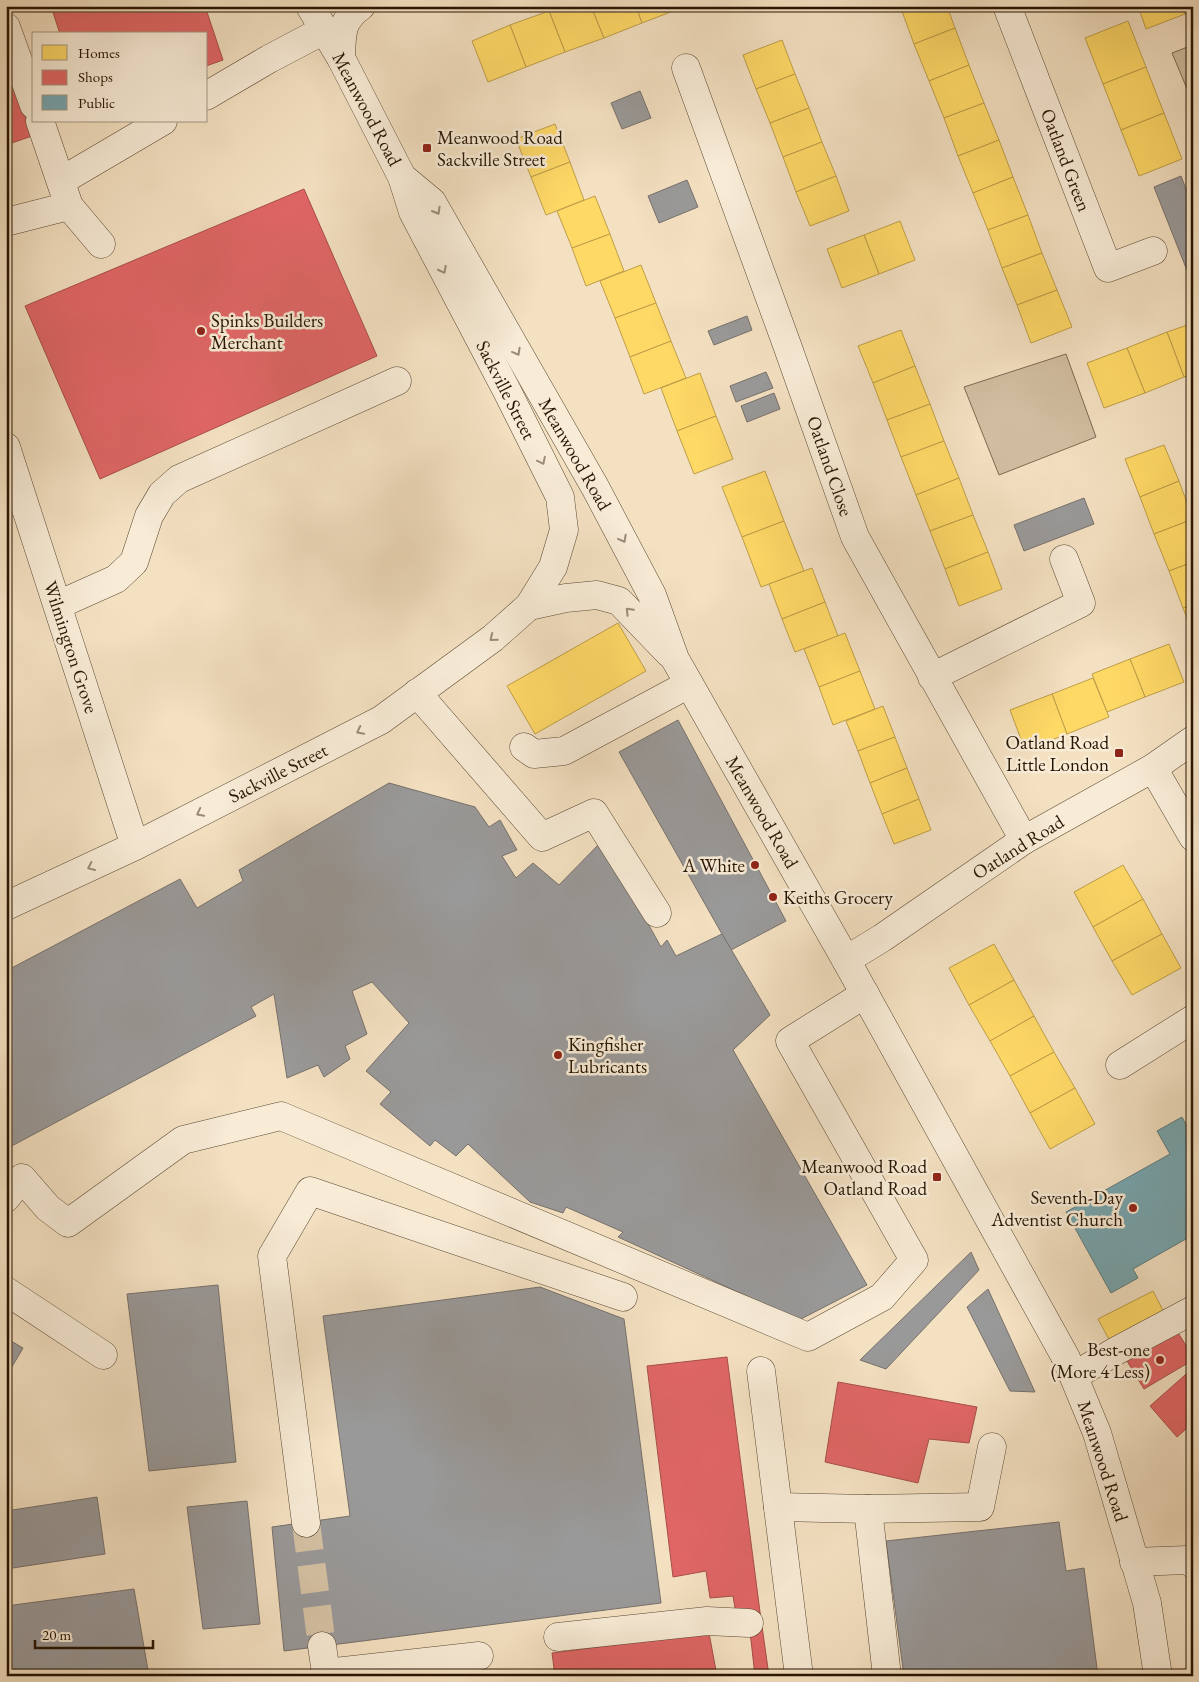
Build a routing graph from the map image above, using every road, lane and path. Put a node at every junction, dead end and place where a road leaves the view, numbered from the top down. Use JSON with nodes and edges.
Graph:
{"nodes":[{"id":1,"x":310,"y":6,"type":"edge"},
{"id":2,"x":361,"y":6,"type":"edge"},
{"id":3,"x":1007,"y":6,"type":"edge"},
{"id":4,"x":6,"y":27,"type":"edge"},
{"id":5,"x":324,"y":30,"type":"junction"},
{"id":6,"x":341,"y":58,"type":"junction"},
{"id":7,"x":686,"y":68,"type":"dead end"},
{"id":8,"x":208,"y":95,"type":"edge"},
{"id":9,"x":32,"y":99,"type":"edge"},
{"id":10,"x":40,"y":122,"type":"edge"},
{"id":11,"x":162,"y":122,"type":"edge"},
{"id":12,"x":402,"y":177,"type":"junction"},
{"id":13,"x":65,"y":193,"type":"junction"},
{"id":14,"x":6,"y":222,"type":"edge"},
{"id":15,"x":101,"y":244,"type":"dead end"},
{"id":16,"x":1153,"y":251,"type":"dead end"},
{"id":17,"x":397,"y":381,"type":"dead end"},
{"id":18,"x":6,"y":447,"type":"edge"},
{"id":19,"x":1064,"y":559,"type":"dead end"},
{"id":20,"x":58,"y":605,"type":"junction"},
{"id":21,"x":530,"y":606,"type":"junction"},
{"id":22,"x":675,"y":659,"type":"junction"},
{"id":23,"x":932,"y":677,"type":"junction"},
{"id":24,"x":690,"y":684,"type":"junction"},
{"id":25,"x":417,"y":692,"type":"junction"},
{"id":26,"x":1193,"y":740,"type":"edge"},
{"id":27,"x":524,"y":747,"type":"dead end"},
{"id":28,"x":1153,"y":768,"type":"junction"},
{"id":29,"x":1193,"y":837,"type":"edge"},
{"id":30,"x":1024,"y":840,"type":"junction"},
{"id":31,"x":135,"y":846,"type":"junction"},
{"id":32,"x":6,"y":906,"type":"edge"},
{"id":33,"x":657,"y":913,"type":"dead end"},
{"id":34,"x":846,"y":960,"type":"junction"},
{"id":35,"x":865,"y":994,"type":"junction"},
{"id":36,"x":1193,"y":1019,"type":"edge"},
{"id":37,"x":1120,"y":1065,"type":"dead end"},
{"id":38,"x":14,"y":1188,"type":"edge"},
{"id":39,"x":6,"y":1291,"type":"edge"},
{"id":40,"x":623,"y":1297,"type":"dead end"},
{"id":41,"x":1193,"y":1310,"type":"edge"},
{"id":42,"x":103,"y":1355,"type":"dead end"},
{"id":43,"x":761,"y":1372,"type":"dead end"},
{"id":44,"x":1074,"y":1376,"type":"junction"},
{"id":45,"x":992,"y":1447,"type":"dead end"},
{"id":46,"x":778,"y":1507,"type":"junction"},
{"id":47,"x":868,"y":1509,"type":"junction"},
{"id":48,"x":306,"y":1523,"type":"tunnel mouth"},
{"id":49,"x":1134,"y":1562,"type":"junction"},
{"id":50,"x":1193,"y":1564,"type":"edge"},
{"id":51,"x":792,"y":1616,"type":"junction"},
{"id":52,"x":558,"y":1637,"type":"dead end"},
{"id":53,"x":322,"y":1646,"type":"tunnel mouth"},
{"id":54,"x":479,"y":1656,"type":"dead end"},
{"id":55,"x":326,"y":1674,"type":"edge"},
{"id":56,"x":799,"y":1676,"type":"edge"},
{"id":57,"x":887,"y":1676,"type":"edge"},
{"id":58,"x":1158,"y":1676,"type":"edge"}],
"edges":[{"from":1,"to":5,"type":"street","name":"Meanwood Road"},
{"from":2,"to":6,"type":"street"},
{"from":3,"to":16,"type":"street","name":"Oatland Green"},
{"from":4,"to":9,"type":"street"},
{"from":5,"to":6,"type":"street","name":"Meanwood Road"},
{"from":5,"to":8,"type":"street"},
{"from":6,"to":12,"type":"street","name":"Meanwood Road"},
{"from":7,"to":23,"type":"street","name":"Oatland Close"},
{"from":10,"to":13,"type":"street"},
{"from":11,"to":13,"type":"street"},
{"from":12,"to":21,"type":"street","name":"Sackville Street","one_way":true},
{"from":12,"to":22,"type":"street","name":"Meanwood Road","one_way":true},
{"from":13,"to":14,"type":"street"},
{"from":13,"to":15,"type":"street"},
{"from":17,"to":20,"type":"street"},
{"from":18,"to":20,"type":"street","name":"Wilmington Grove"},
{"from":19,"to":23,"type":"street"},
{"from":20,"to":31,"type":"street","name":"Wilmington Grove"},
{"from":22,"to":21,"type":"street","name":"Sackville Street","one_way":true},
{"from":21,"to":25,"type":"street","name":"Sackville Street","one_way":true},
{"from":22,"to":24,"type":"street","name":"Meanwood Road"},
{"from":23,"to":30,"type":"street","name":"Oatland Close"},
{"from":24,"to":27,"type":"street"},
{"from":24,"to":34,"type":"street","name":"Meanwood Road"},
{"from":25,"to":31,"type":"street","name":"Sackville Street","one_way":true},
{"from":25,"to":33,"type":"street"},
{"from":26,"to":28,"type":"street","name":"Oatland Road"},
{"from":28,"to":29,"type":"street"},
{"from":28,"to":30,"type":"street","name":"Oatland Road"},
{"from":30,"to":34,"type":"street","name":"Oatland Road"},
{"from":31,"to":32,"type":"street","name":"Sackville Street","one_way":true},
{"from":34,"to":35,"type":"street","name":"Meanwood Road"},
{"from":35,"to":38,"type":"street"},
{"from":35,"to":44,"type":"street","name":"Meanwood Road"},
{"from":36,"to":37,"type":"street"},
{"from":39,"to":42,"type":"street"},
{"from":40,"to":48,"type":"street"},
{"from":41,"to":44,"type":"street"},
{"from":43,"to":46,"type":"street"},
{"from":44,"to":49,"type":"street","name":"Meanwood Road"},
{"from":45,"to":47,"type":"street"},
{"from":46,"to":47,"type":"street"},
{"from":46,"to":51,"type":"street"},
{"from":47,"to":57,"type":"street"},
{"from":49,"to":50,"type":"street"},
{"from":49,"to":58,"type":"street","name":"Meanwood Road"},
{"from":51,"to":52,"type":"street"},
{"from":51,"to":56,"type":"street"},
{"from":53,"to":55,"type":"street"},
{"from":54,"to":55,"type":"street"}]}
